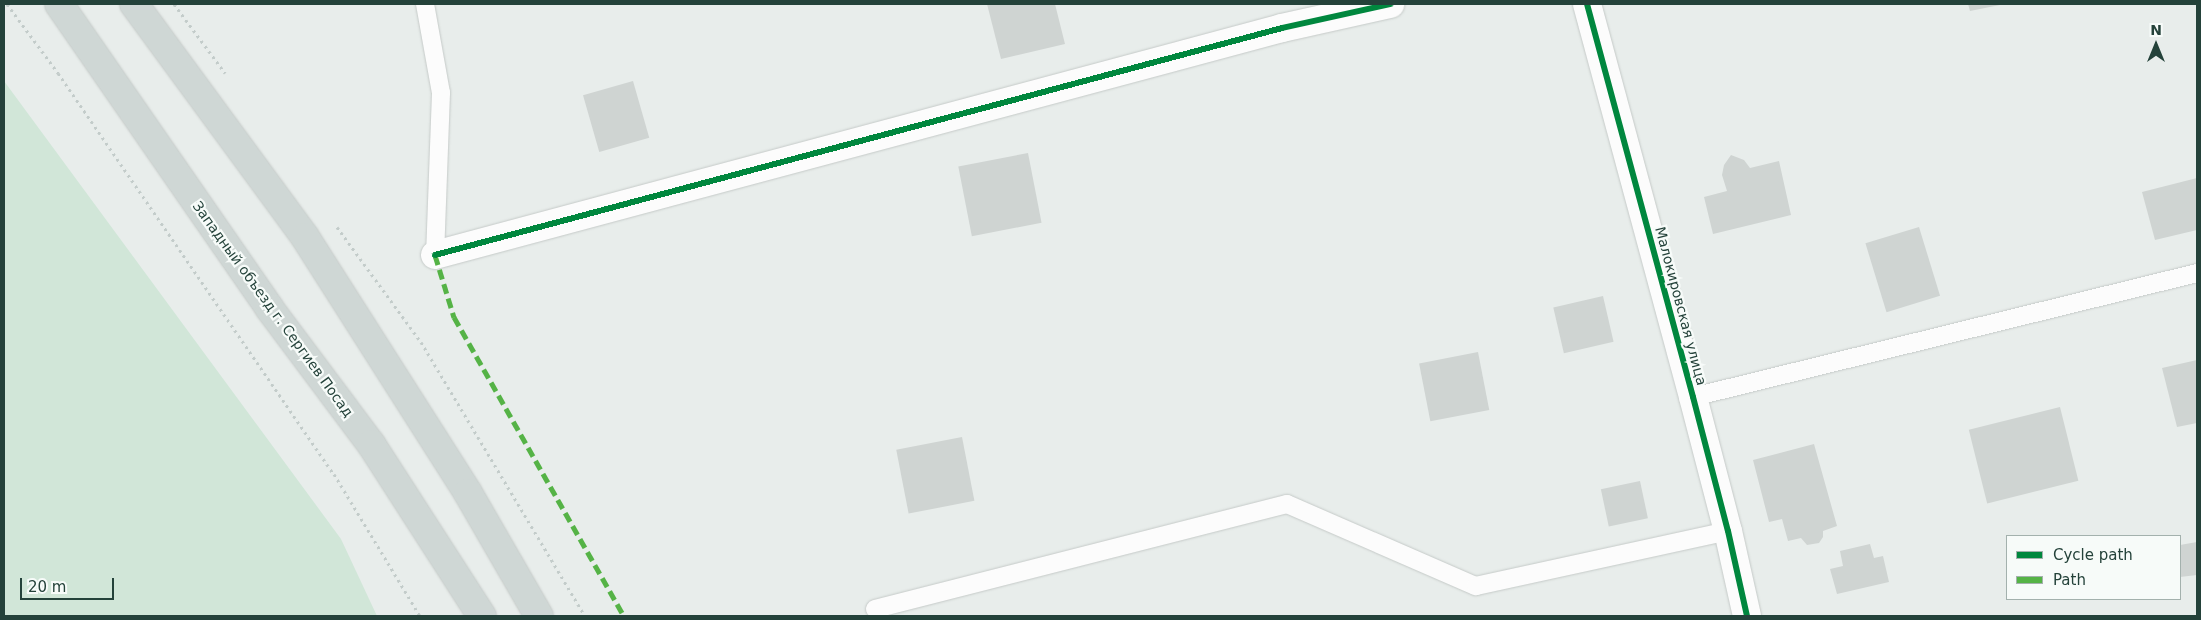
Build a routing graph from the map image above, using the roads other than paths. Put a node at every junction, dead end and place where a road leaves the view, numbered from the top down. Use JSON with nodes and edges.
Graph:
{"nodes":[{"id":1,"x":59,"y":4,"type":"edge"},
{"id":2,"x":134,"y":4,"type":"edge"},
{"id":3,"x":425,"y":4,"type":"edge"},
{"id":4,"x":1390,"y":4,"type":"edge"},
{"id":5,"x":1587,"y":4,"type":"edge"},
{"id":6,"x":435,"y":255,"type":"joint"},
{"id":7,"x":2197,"y":273,"type":"edge"},
{"id":8,"x":1693,"y":397,"type":"junction"},
{"id":9,"x":1728,"y":531,"type":"junction"},
{"id":10,"x":875,"y":609,"type":"dead end"},
{"id":11,"x":482,"y":616,"type":"edge"},
{"id":12,"x":538,"y":616,"type":"edge"},
{"id":13,"x":1747,"y":616,"type":"edge"}],
"edges":[{"from":1,"to":11,"type":"main road","name":"Западный объезд г. Сергиев Посад"},
{"from":2,"to":12,"type":"main road"},
{"from":3,"to":6,"type":"lane"},
{"from":4,"to":6,"type":"street"},
{"from":5,"to":8,"type":"street","name":"Малокировская улица"},
{"from":7,"to":8,"type":"lane"},
{"from":8,"to":9,"type":"street","name":"Малокировская улица"},
{"from":9,"to":10,"type":"lane"},
{"from":9,"to":13,"type":"street","name":"Малокировская улица"}]}
